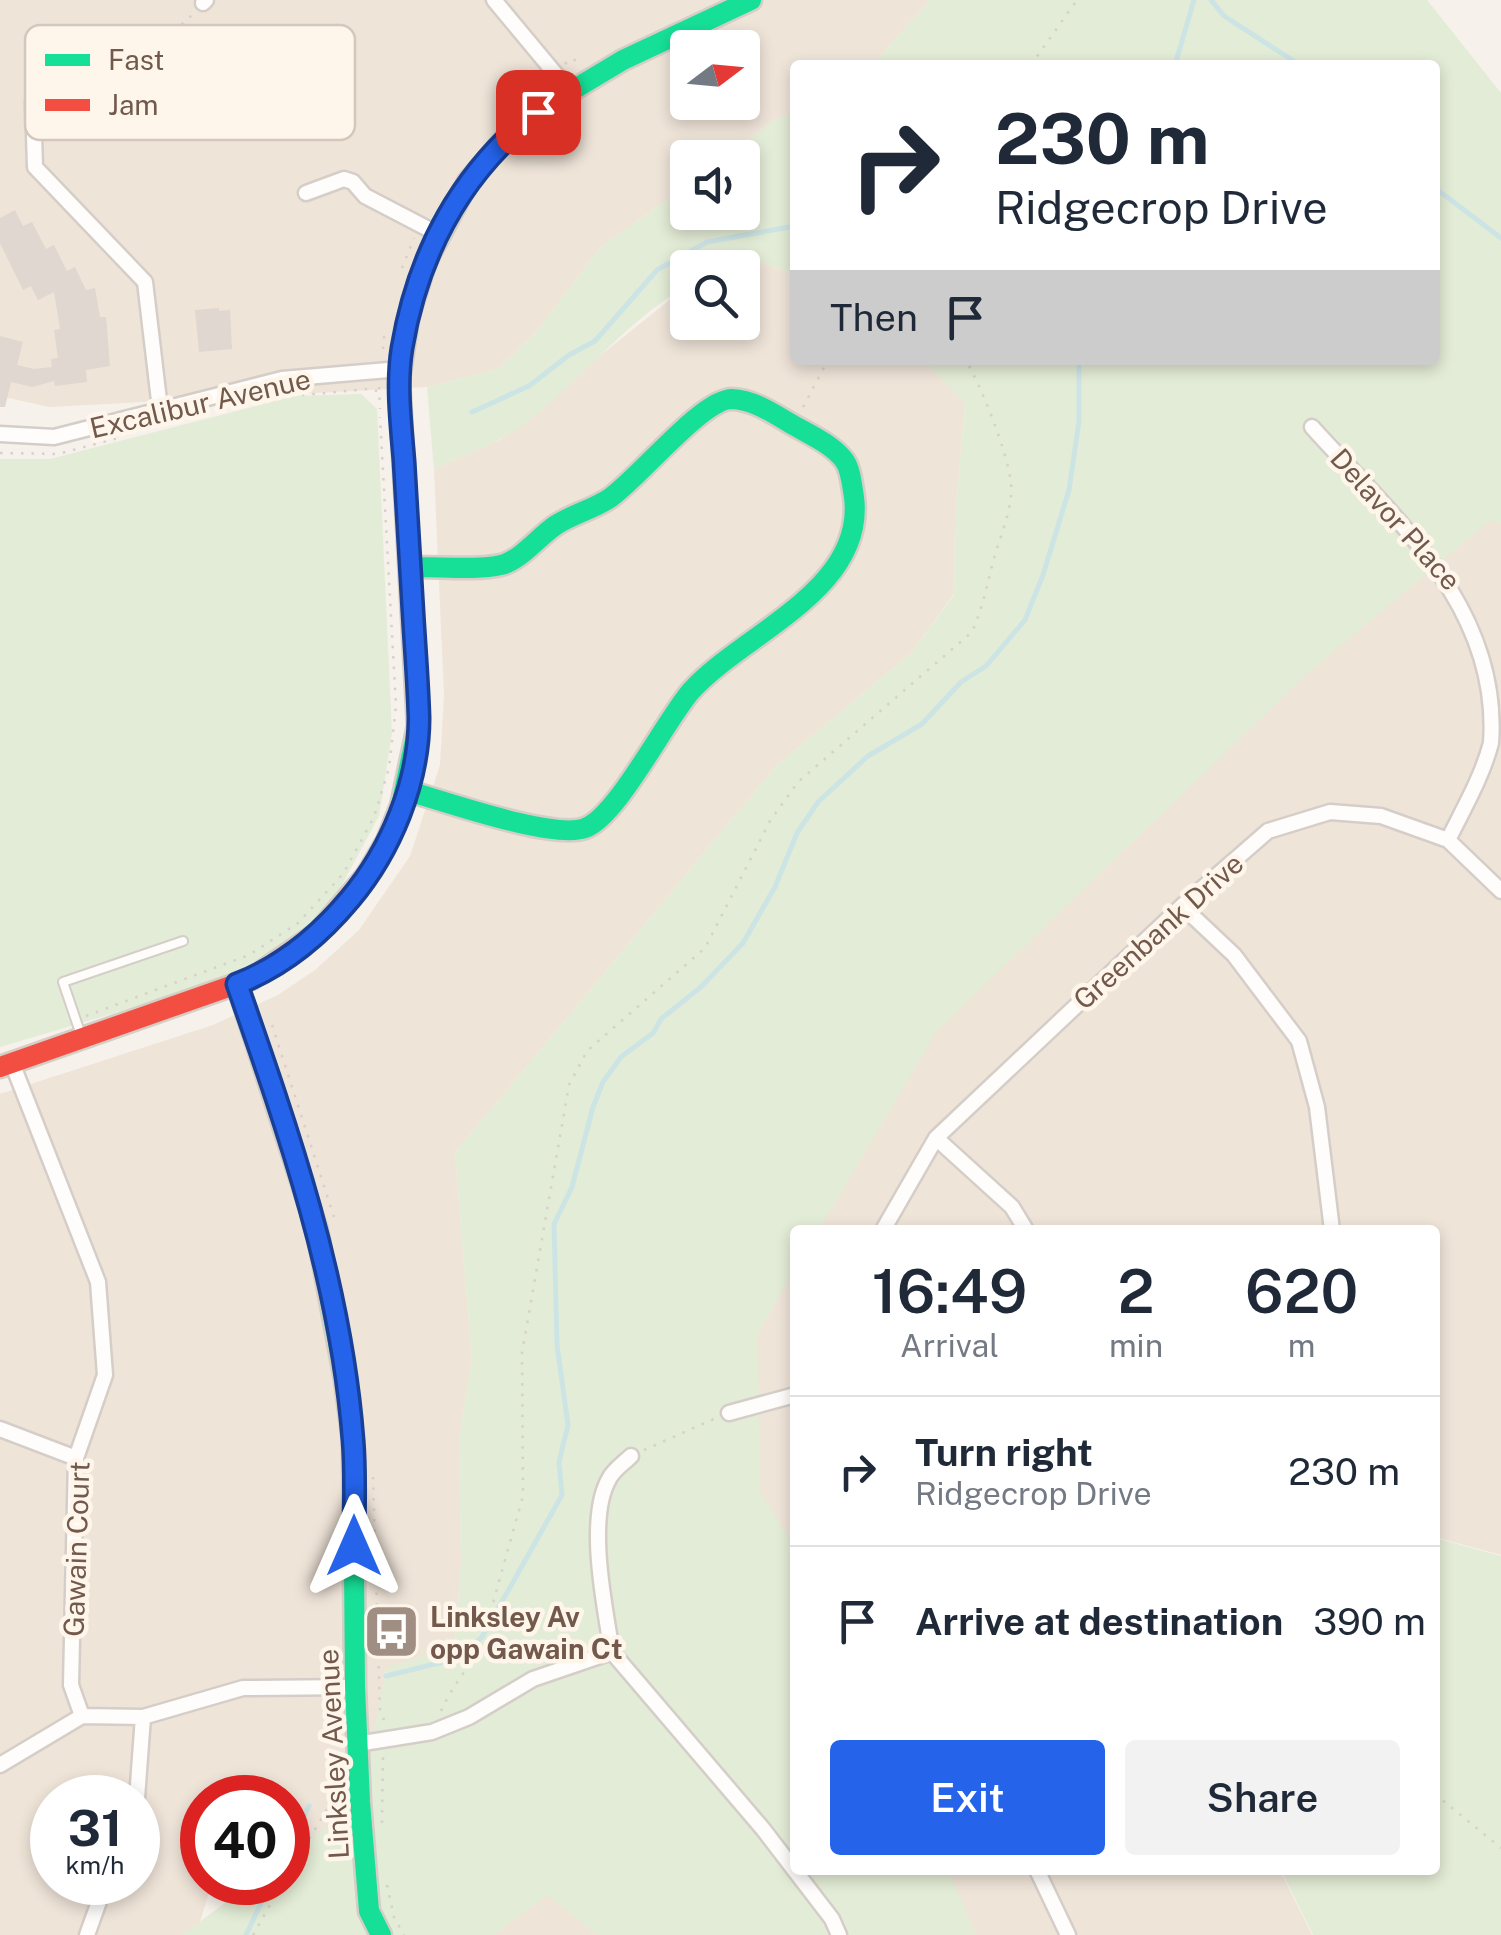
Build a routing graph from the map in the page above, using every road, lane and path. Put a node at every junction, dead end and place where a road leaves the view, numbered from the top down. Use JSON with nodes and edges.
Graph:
{"nodes":[{"id":1,"x":494,"y":0,"type":"edge"},
{"id":2,"x":751,"y":0,"type":"edge"},
{"id":3,"x":1077,"y":0,"type":"edge"},
{"id":4,"x":205,"y":1,"type":"edge"},
{"id":5,"x":179,"y":25,"type":"edge"},
{"id":6,"x":1035,"y":60,"type":"edge"},
{"id":7,"x":578,"y":62,"type":"dead end"},
{"id":8,"x":562,"y":81,"type":"junction"},
{"id":9,"x":514,"y":104,"type":"dead end"},
{"id":10,"x":34,"y":140,"type":"edge"},
{"id":11,"x":306,"y":192,"type":"dead end"},
{"id":12,"x":428,"y":230,"type":"junction"},
{"id":13,"x":400,"y":273,"type":"dead end"},
{"id":14,"x":386,"y":328,"type":"dead end"},
{"id":15,"x":825,"y":365,"type":"edge"},
{"id":16,"x":969,"y":365,"type":"edge"},
{"id":17,"x":390,"y":370,"type":"junction"},
{"id":18,"x":378,"y":392,"type":"junction"},
{"id":19,"x":273,"y":398,"type":"dead end"},
{"id":20,"x":160,"y":409,"type":"junction"},
{"id":21,"x":794,"y":425,"type":"junction"},
{"id":22,"x":1312,"y":427,"type":"dead end"},
{"id":23,"x":0,"y":434,"type":"edge"},
{"id":24,"x":133,"y":434,"type":"dead end"},
{"id":25,"x":0,"y":452,"type":"edge"},
{"id":26,"x":410,"y":567,"type":"junction"},
{"id":27,"x":408,"y":791,"type":"junction"},
{"id":28,"x":1448,"y":840,"type":"junction"},
{"id":29,"x":1501,"y":891,"type":"edge"},
{"id":30,"x":1182,"y":906,"type":"junction"},
{"id":31,"x":183,"y":941,"type":"dead end"},
{"id":32,"x":237,"y":984,"type":"junction"},
{"id":33,"x":76,"y":1019,"type":"junction"},
{"id":34,"x":83,"y":1040,"type":"junction"},
{"id":35,"x":6,"y":1065,"type":"edge"},
{"id":36,"x":936,"y":1138,"type":"junction"},
{"id":37,"x":886,"y":1225,"type":"edge"},
{"id":38,"x":1023,"y":1225,"type":"edge"},
{"id":39,"x":1331,"y":1225,"type":"edge"},
{"id":40,"x":790,"y":1396,"type":"edge"},
{"id":41,"x":730,"y":1413,"type":"joint"},
{"id":42,"x":0,"y":1429,"type":"edge"},
{"id":43,"x":630,"y":1456,"type":"joint"},
{"id":44,"x":76,"y":1458,"type":"junction"},
{"id":45,"x":612,"y":1652,"type":"junction"},
{"id":46,"x":355,"y":1687,"type":"junction"},
{"id":47,"x":82,"y":1716,"type":"junction"},
{"id":48,"x":142,"y":1717,"type":"junction"},
{"id":49,"x":432,"y":1732,"type":"junction"},
{"id":50,"x":357,"y":1744,"type":"junction"},
{"id":51,"x":0,"y":1766,"type":"edge"},
{"id":52,"x":138,"y":1775,"type":"edge"},
{"id":53,"x":342,"y":1782,"type":"dead end"},
{"id":54,"x":1440,"y":1798,"type":"edge"},
{"id":55,"x":310,"y":1838,"type":"edge"},
{"id":56,"x":1501,"y":1848,"type":"edge"},
{"id":57,"x":790,"y":1864,"type":"edge"},
{"id":58,"x":798,"y":1875,"type":"edge"},
{"id":59,"x":1039,"y":1875,"type":"edge"},
{"id":60,"x":98,"y":1905,"type":"edge"},
{"id":61,"x":271,"y":1905,"type":"edge"},
{"id":62,"x":87,"y":1935,"type":"edge"},
{"id":63,"x":253,"y":1935,"type":"edge"},
{"id":64,"x":381,"y":1935,"type":"edge"},
{"id":65,"x":839,"y":1935,"type":"edge"},
{"id":66,"x":1068,"y":1935,"type":"edge"}],
"edges":[{"from":1,"to":8,"type":"street"},
{"from":2,"to":8,"type":"street"},
{"from":3,"to":6,"type":"path"},
{"from":4,"to":5,"type":"path"},
{"from":7,"to":8,"type":"path"},
{"from":8,"to":9,"type":"path"},
{"from":8,"to":12,"type":"street"},
{"from":10,"to":20,"type":"street"},
{"from":11,"to":12,"type":"street"},
{"from":12,"to":13,"type":"path"},
{"from":12,"to":17,"type":"street"},
{"from":14,"to":17,"type":"path"},
{"from":15,"to":21,"type":"path"},
{"from":16,"to":49,"type":"path"},
{"from":17,"to":18,"type":"path"},
{"from":17,"to":20,"type":"street","name":"Excalibur Avenue"},
{"from":17,"to":26,"type":"street"},
{"from":18,"to":19,"type":"path"},
{"from":18,"to":33,"type":"path"},
{"from":20,"to":23,"type":"street","name":"Excalibur Avenue"},
{"from":21,"to":26,"type":"street"},
{"from":21,"to":27,"type":"street"},
{"from":22,"to":28,"type":"street","name":"Delavor Place"},
{"from":24,"to":25,"type":"path"},
{"from":26,"to":27,"type":"street"},
{"from":27,"to":32,"type":"street"},
{"from":28,"to":29,"type":"street","name":"Greenbank Drive"},
{"from":28,"to":30,"type":"street","name":"Greenbank Drive"},
{"from":30,"to":36,"type":"street","name":"Greenbank Drive"},
{"from":30,"to":39,"type":"street"},
{"from":31,"to":33,"type":"lane"},
{"from":32,"to":34,"type":"street"},
{"from":32,"to":46,"type":"street","name":"Linksley Avenue"},
{"from":33,"to":34,"type":"lane"},
{"from":34,"to":35,"type":"street"},
{"from":35,"to":44,"type":"street","name":"Gawain Court"},
{"from":36,"to":37,"type":"street","name":"Greenbank Drive"},
{"from":36,"to":38,"type":"street"},
{"from":40,"to":41,"type":"street"},
{"from":41,"to":43,"type":"path"},
{"from":42,"to":44,"type":"street"},
{"from":43,"to":45,"type":"street"},
{"from":44,"to":47,"type":"street","name":"Gawain Court"},
{"from":45,"to":49,"type":"street"},
{"from":45,"to":57,"type":"street"},
{"from":46,"to":48,"type":"street"},
{"from":46,"to":50,"type":"street","name":"Linksley Avenue"},
{"from":47,"to":48,"type":"street"},
{"from":47,"to":51,"type":"street"},
{"from":48,"to":52,"type":"street"},
{"from":49,"to":50,"type":"street"},
{"from":50,"to":64,"type":"street","name":"Linksley Avenue"},
{"from":53,"to":55,"type":"path"},
{"from":54,"to":56,"type":"path"},
{"from":58,"to":65,"type":"street"},
{"from":59,"to":66,"type":"street"},
{"from":60,"to":62,"type":"street"},
{"from":61,"to":63,"type":"path"}]}
